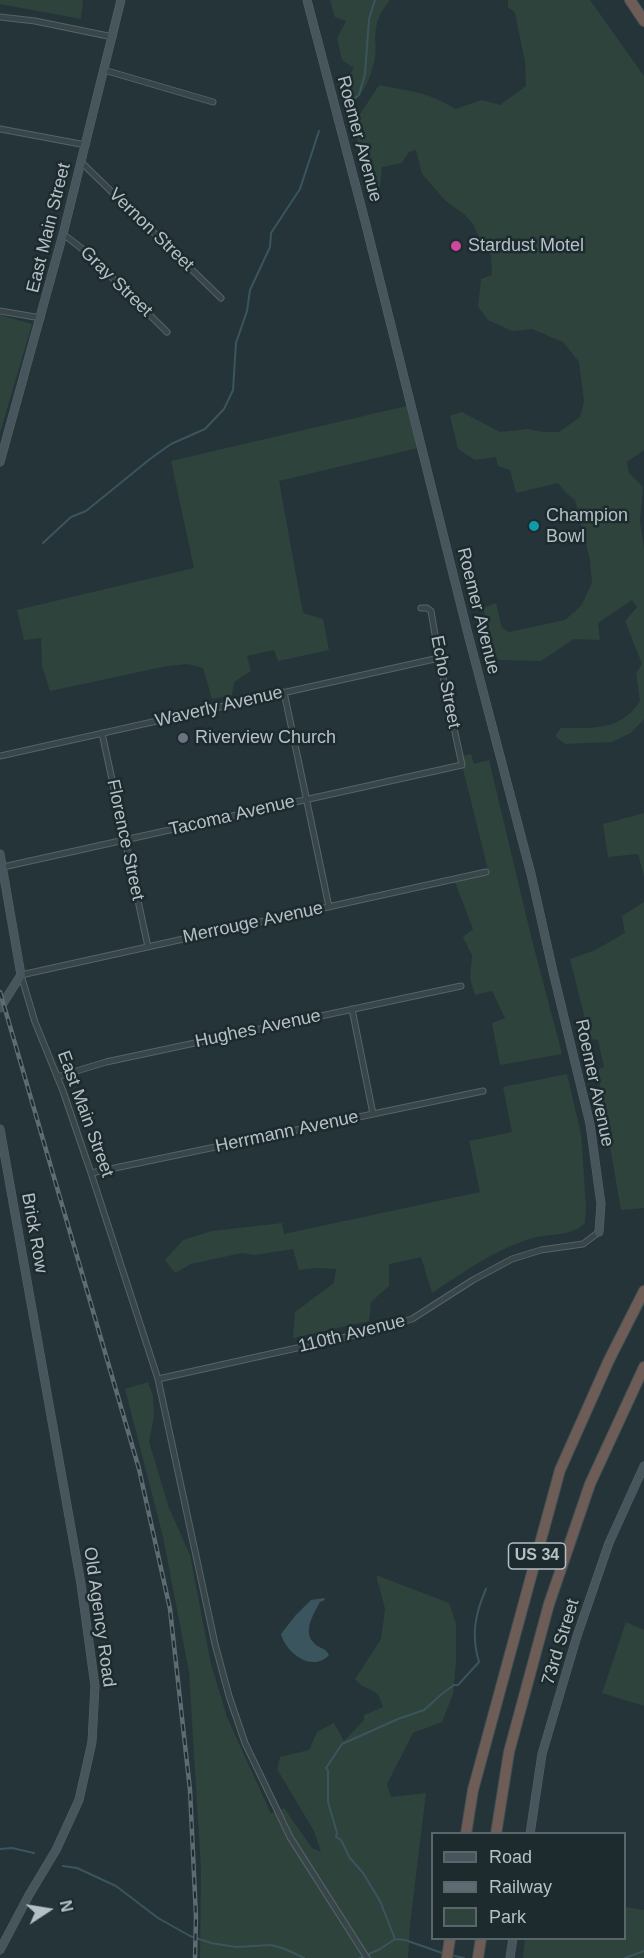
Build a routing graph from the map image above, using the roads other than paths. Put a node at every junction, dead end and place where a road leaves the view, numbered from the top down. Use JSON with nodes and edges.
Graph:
{"nodes":[{"id":1,"x":122,"y":0,"type":"edge"},
{"id":2,"x":307,"y":0,"type":"edge"},
{"id":3,"x":630,"y":0,"type":"edge"},
{"id":4,"x":0,"y":16,"type":"edge"},
{"id":5,"x":644,"y":21,"type":"edge"},
{"id":6,"x":113,"y":37,"type":"junction"},
{"id":7,"x":104,"y":70,"type":"junction"},
{"id":8,"x":213,"y":102,"type":"dead end"},
{"id":9,"x":0,"y":129,"type":"edge"},
{"id":10,"x":86,"y":145,"type":"junction"},
{"id":11,"x":81,"y":162,"type":"junction"},
{"id":12,"x":63,"y":234,"type":"junction"},
{"id":13,"x":221,"y":298,"type":"dead end"},
{"id":14,"x":0,"y":310,"type":"edge"},
{"id":15,"x":41,"y":318,"type":"junction"},
{"id":16,"x":167,"y":332,"type":"dead end"},
{"id":17,"x":0,"y":462,"type":"edge"},
{"id":18,"x":421,"y":608,"type":"dead end"},
{"id":19,"x":439,"y":658,"type":"junction"},
{"id":20,"x":284,"y":692,"type":"junction"},
{"id":21,"x":102,"y":733,"type":"junction"},
{"id":22,"x":0,"y":756,"type":"edge"},
{"id":23,"x":462,"y":765,"type":"joint"},
{"id":24,"x":306,"y":799,"type":"junction"},
{"id":25,"x":125,"y":840,"type":"junction"},
{"id":26,"x":0,"y":854,"type":"edge"},
{"id":27,"x":3,"y":867,"type":"junction"},
{"id":28,"x":486,"y":872,"type":"dead end"},
{"id":29,"x":329,"y":907,"type":"junction"},
{"id":30,"x":148,"y":947,"type":"junction"},
{"id":31,"x":21,"y":975,"type":"junction"},
{"id":32,"x":461,"y":986,"type":"dead end"},
{"id":33,"x":0,"y":1008,"type":"edge"},
{"id":34,"x":352,"y":1010,"type":"junction"},
{"id":35,"x":57,"y":1077,"type":"junction"},
{"id":36,"x":483,"y":1091,"type":"dead end"},
{"id":37,"x":373,"y":1114,"type":"junction"},
{"id":38,"x":0,"y":1129,"type":"edge"},
{"id":39,"x":91,"y":1173,"type":"junction"},
{"id":40,"x":599,"y":1232,"type":"joint"},
{"id":41,"x":644,"y":1291,"type":"edge"},
{"id":42,"x":39,"y":1342,"type":"joint"},
{"id":43,"x":642,"y":1371,"type":"edge"},
{"id":44,"x":158,"y":1379,"type":"junction"},
{"id":45,"x":644,"y":1466,"type":"edge"},
{"id":46,"x":466,"y":1832,"type":"edge"},
{"id":47,"x":496,"y":1832,"type":"edge"},
{"id":48,"x":530,"y":1832,"type":"edge"},
{"id":49,"x":450,"y":1940,"type":"edge"},
{"id":50,"x":513,"y":1940,"type":"edge"},
{"id":51,"x":0,"y":1950,"type":"edge"},
{"id":52,"x":367,"y":1958,"type":"edge"},
{"id":53,"x":447,"y":1958,"type":"edge"},
{"id":54,"x":510,"y":1958,"type":"edge"}],
"edges":[{"from":1,"to":6,"type":"street","name":"East Main Street"},
{"from":2,"to":40,"type":"street","name":"Roemer Avenue"},
{"from":3,"to":5,"type":"highway"},
{"from":4,"to":6,"type":"street"},
{"from":6,"to":7,"type":"street","name":"East Main Street"},
{"from":7,"to":8,"type":"street"},
{"from":7,"to":10,"type":"street","name":"East Main Street"},
{"from":9,"to":10,"type":"street"},
{"from":10,"to":11,"type":"street","name":"East Main Street"},
{"from":11,"to":12,"type":"street","name":"East Main Street"},
{"from":11,"to":13,"type":"street","name":"Vernon Street"},
{"from":12,"to":15,"type":"street","name":"East Main Street"},
{"from":12,"to":16,"type":"street","name":"Gray Street"},
{"from":14,"to":15,"type":"street"},
{"from":15,"to":17,"type":"street","name":"East Main Street"},
{"from":18,"to":19,"type":"street","name":"Echo Street"},
{"from":19,"to":20,"type":"street","name":"Waverly Avenue"},
{"from":19,"to":23,"type":"street","name":"Echo Street"},
{"from":20,"to":21,"type":"street","name":"Waverly Avenue"},
{"from":20,"to":24,"type":"street"},
{"from":21,"to":22,"type":"street","name":"Waverly Avenue"},
{"from":21,"to":25,"type":"street","name":"Florence Street"},
{"from":23,"to":24,"type":"street","name":"Tacoma Avenue"},
{"from":24,"to":25,"type":"street","name":"Tacoma Avenue"},
{"from":24,"to":29,"type":"street"},
{"from":25,"to":27,"type":"street","name":"Tacoma Avenue"},
{"from":25,"to":30,"type":"street","name":"Florence Street"},
{"from":26,"to":27,"type":"street","name":"East Main Street"},
{"from":27,"to":31,"type":"street","name":"East Main Street"},
{"from":28,"to":29,"type":"street","name":"Merrouge Avenue"},
{"from":29,"to":30,"type":"street","name":"Merrouge Avenue"},
{"from":30,"to":31,"type":"street","name":"Merrouge Avenue"},
{"from":31,"to":33,"type":"street"},
{"from":31,"to":35,"type":"street","name":"East Main Street"},
{"from":32,"to":34,"type":"street","name":"Hughes Avenue"},
{"from":34,"to":35,"type":"street","name":"Hughes Avenue"},
{"from":34,"to":37,"type":"street"},
{"from":35,"to":39,"type":"street","name":"East Main Street"},
{"from":36,"to":37,"type":"street","name":"Herrmann Avenue"},
{"from":37,"to":39,"type":"street","name":"Herrmann Avenue"},
{"from":38,"to":42,"type":"street","name":"Brick Row"},
{"from":39,"to":44,"type":"street","name":"East Main Street"},
{"from":40,"to":44,"type":"street","name":"110th Avenue"},
{"from":41,"to":46,"type":"highway","number":"US 34"},
{"from":42,"to":51,"type":"street","name":"Old Agency Road"},
{"from":43,"to":47,"type":"highway","number":"US 34"},
{"from":44,"to":52,"type":"street","name":"East Main Street"},
{"from":45,"to":48,"type":"street","name":"73rd Street"},
{"from":49,"to":53,"type":"highway"},
{"from":50,"to":54,"type":"street"}]}
